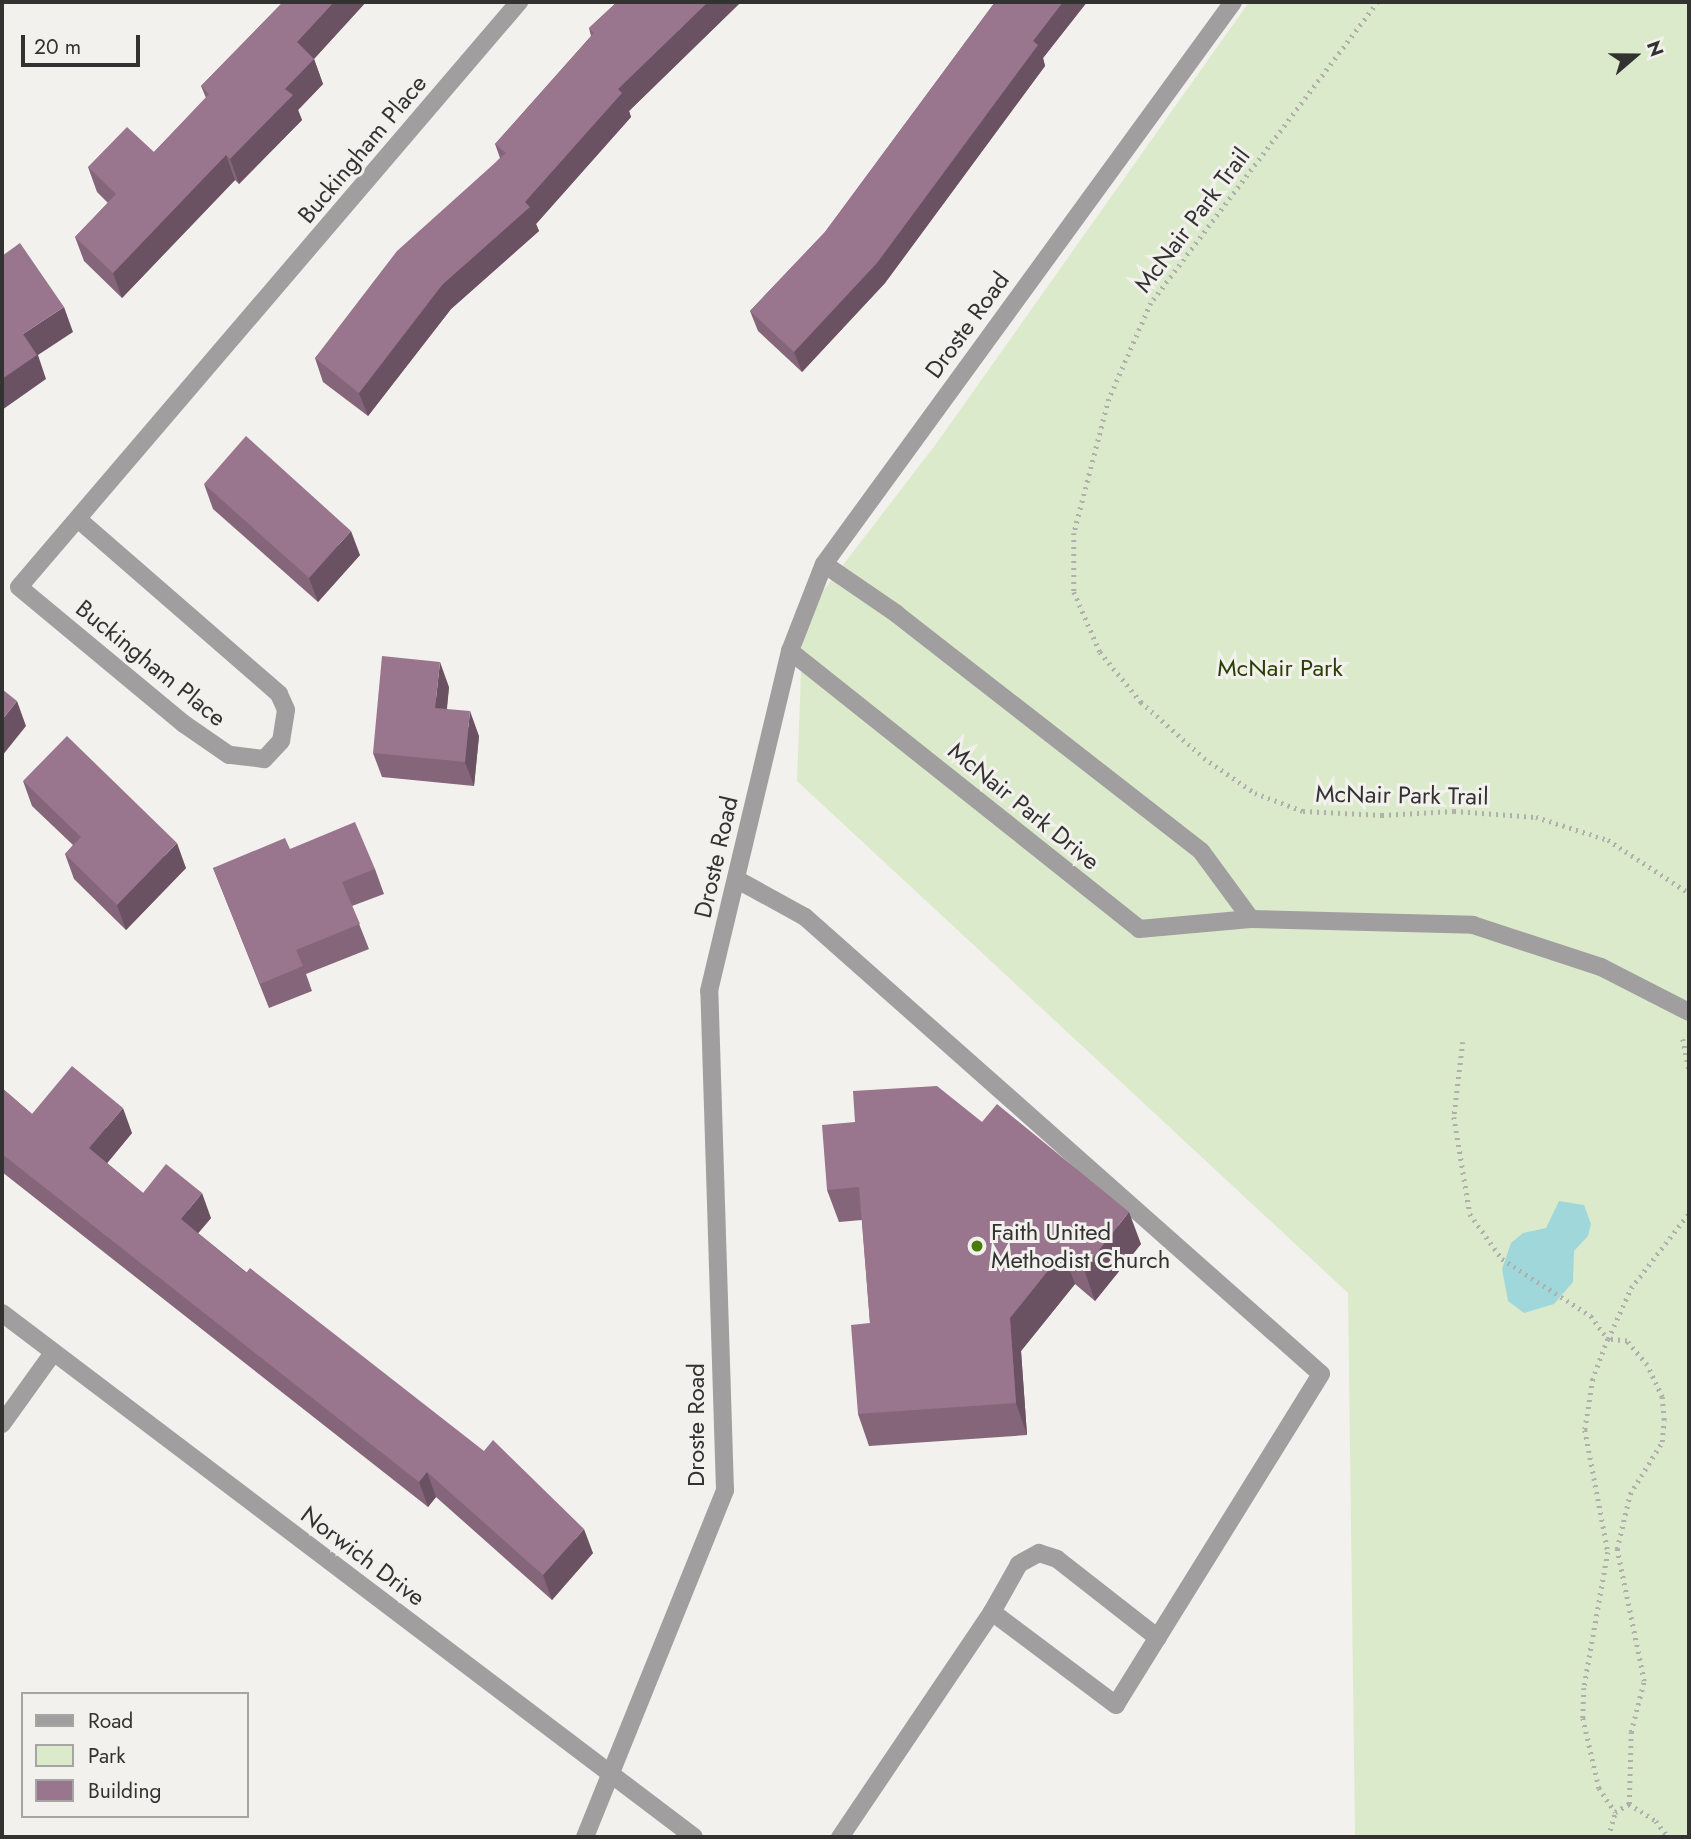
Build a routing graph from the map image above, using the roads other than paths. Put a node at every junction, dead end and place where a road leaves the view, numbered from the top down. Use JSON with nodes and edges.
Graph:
{"nodes":[{"id":1,"x":519,"y":2,"type":"edge"},
{"id":2,"x":1233,"y":2,"type":"edge"},
{"id":3,"x":79,"y":520,"type":"junction"},
{"id":4,"x":824,"y":564,"type":"junction"},
{"id":5,"x":790,"y":651,"type":"junction"},
{"id":6,"x":736,"y":879,"type":"junction"},
{"id":7,"x":1251,"y":919,"type":"junction"},
{"id":8,"x":1689,"y":1012,"type":"edge"},
{"id":9,"x":2,"y":1313,"type":"edge"},
{"id":10,"x":53,"y":1353,"type":"junction"},
{"id":11,"x":2,"y":1424,"type":"edge"},
{"id":12,"x":992,"y":1612,"type":"junction"},
{"id":13,"x":1158,"y":1638,"type":"junction"},
{"id":14,"x":610,"y":1773,"type":"junction"},
{"id":15,"x":585,"y":1837,"type":"edge"},
{"id":16,"x":694,"y":1837,"type":"edge"},
{"id":17,"x":840,"y":1837,"type":"edge"}],
"edges":[{"from":1,"to":3,"type":"street","name":"Buckingham Place"},
{"from":2,"to":4,"type":"street","name":"Droste Road"},
{"from":3,"to":3,"type":"street","name":"Buckingham Place"},
{"from":4,"to":5,"type":"street","name":"Droste Road"},
{"from":4,"to":7,"type":"street"},
{"from":5,"to":6,"type":"street","name":"Droste Road"},
{"from":5,"to":7,"type":"street","name":"McNair Park Drive"},
{"from":6,"to":13,"type":"street"},
{"from":6,"to":14,"type":"street","name":"Droste Road"},
{"from":7,"to":8,"type":"street","name":"McNair Park Drive"},
{"from":9,"to":10,"type":"street","name":"Norwich Drive"},
{"from":10,"to":11,"type":"street"},
{"from":10,"to":14,"type":"street","name":"Norwich Drive"},
{"from":12,"to":13,"type":"street"},
{"from":12,"to":13,"type":"street"},
{"from":12,"to":17,"type":"street"},
{"from":14,"to":15,"type":"street","name":"Droste Road"},
{"from":14,"to":16,"type":"street","name":"Norwich Drive"}]}
